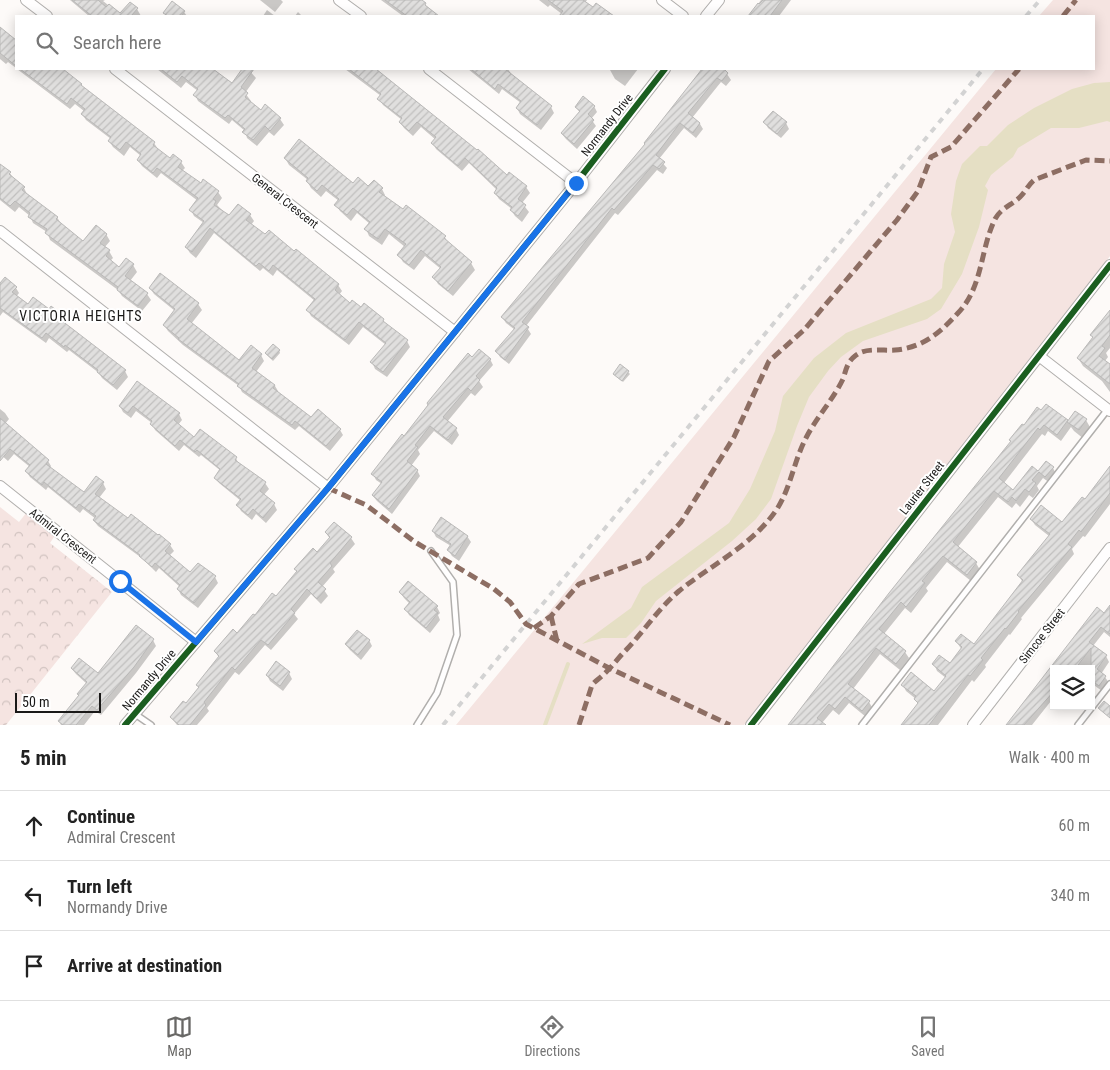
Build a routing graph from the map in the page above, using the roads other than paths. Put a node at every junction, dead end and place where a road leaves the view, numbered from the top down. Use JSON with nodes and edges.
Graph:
{"nodes":[{"id":1,"x":26,"y":0,"type":"edge"},
{"id":2,"x":340,"y":0,"type":"edge"},
{"id":3,"x":662,"y":0,"type":"edge"},
{"id":4,"x":719,"y":0,"type":"edge"},
{"id":5,"x":46,"y":15,"type":"edge"},
{"id":6,"x":359,"y":15,"type":"edge"},
{"id":7,"x":682,"y":15,"type":"edge"},
{"id":8,"x":707,"y":15,"type":"edge"},
{"id":9,"x":116,"y":70,"type":"edge"},
{"id":10,"x":430,"y":70,"type":"edge"},
{"id":11,"x":664,"y":70,"type":"edge"},
{"id":12,"x":576,"y":183,"type":"junction"},
{"id":13,"x":0,"y":231,"type":"edge"},
{"id":14,"x":1110,"y":265,"type":"edge"},
{"id":15,"x":455,"y":332,"type":"junction"},
{"id":16,"x":1039,"y":356,"type":"junction"},
{"id":17,"x":1109,"y":409,"type":"edge"},
{"id":18,"x":0,"y":486,"type":"edge"},
{"id":19,"x":328,"y":488,"type":"junction"},
{"id":20,"x":1110,"y":548,"type":"edge"},
{"id":21,"x":431,"y":552,"type":"dead end"},
{"id":22,"x":196,"y":642,"type":"junction"},
{"id":23,"x":1110,"y":684,"type":"edge"},
{"id":24,"x":135,"y":714,"type":"junction"},
{"id":25,"x":125,"y":725,"type":"edge"},
{"id":26,"x":151,"y":725,"type":"edge"},
{"id":27,"x":417,"y":725,"type":"edge"},
{"id":28,"x":751,"y":725,"type":"edge"},
{"id":29,"x":862,"y":725,"type":"edge"},
{"id":30,"x":973,"y":725,"type":"edge"},
{"id":31,"x":1078,"y":725,"type":"edge"}],
"edges":[{"from":1,"to":5,"type":"street"},
{"from":2,"to":6,"type":"street"},
{"from":3,"to":7,"type":"street"},
{"from":4,"to":8,"type":"street"},
{"from":9,"to":15,"type":"street","name":"General Crescent"},
{"from":10,"to":12,"type":"street"},
{"from":11,"to":12,"type":"street","name":"Normandy Drive"},
{"from":12,"to":15,"type":"street","name":"Normandy Drive"},
{"from":13,"to":19,"type":"street"},
{"from":14,"to":16,"type":"street","name":"Laurier Street"},
{"from":15,"to":19,"type":"street","name":"Normandy Drive"},
{"from":16,"to":17,"type":"street"},
{"from":16,"to":28,"type":"street","name":"Laurier Street"},
{"from":17,"to":29,"type":"lane"},
{"from":18,"to":22,"type":"street","name":"Admiral Crescent"},
{"from":19,"to":22,"type":"street","name":"Normandy Drive"},
{"from":20,"to":30,"type":"street","name":"Simcoe Street"},
{"from":21,"to":27,"type":"lane"},
{"from":22,"to":24,"type":"street","name":"Normandy Drive"},
{"from":23,"to":31,"type":"lane"},
{"from":24,"to":25,"type":"street","name":"Normandy Drive"},
{"from":24,"to":26,"type":"lane"}]}
